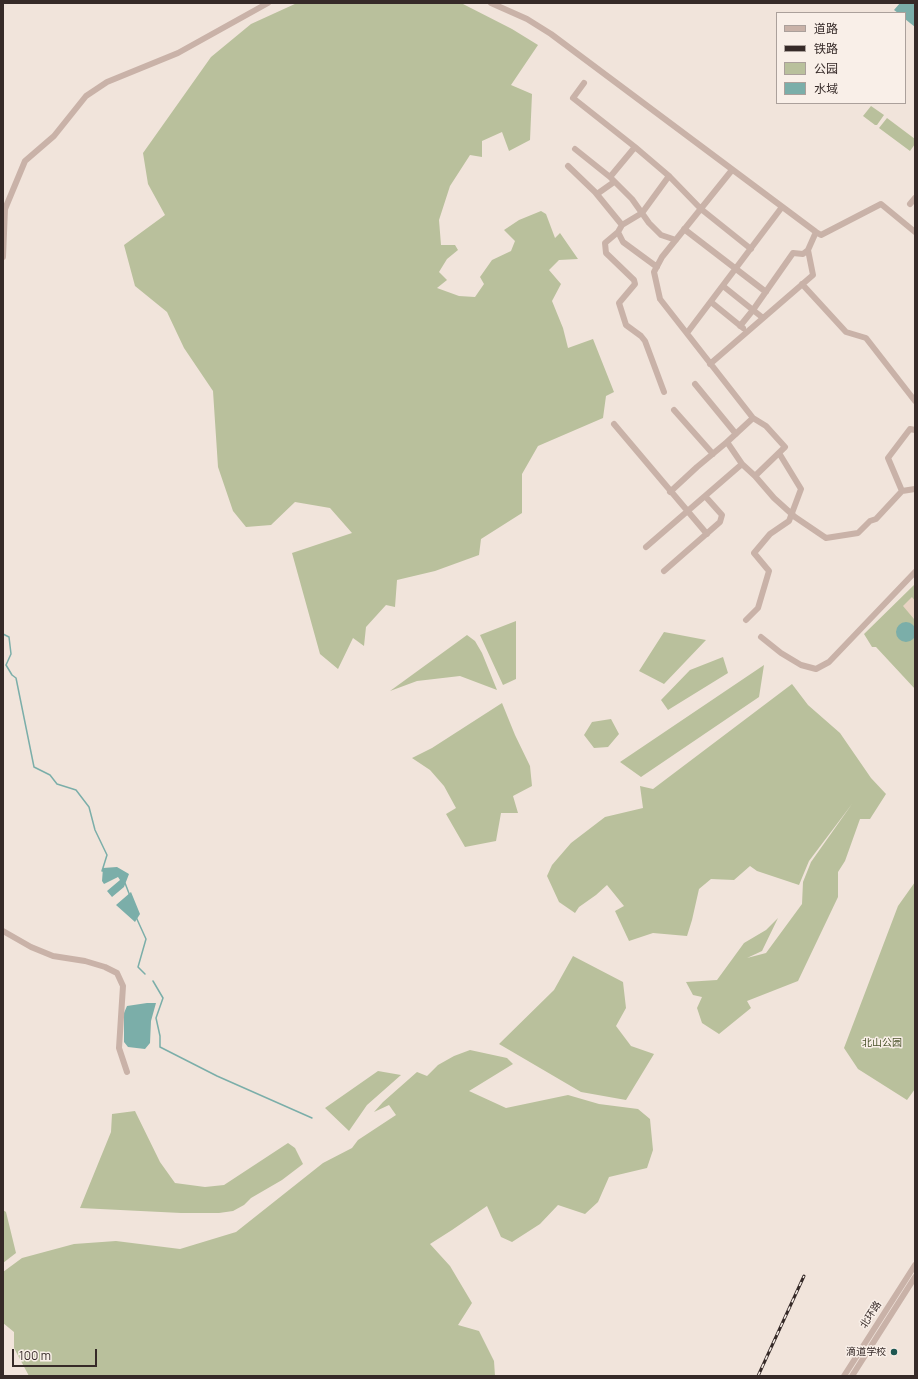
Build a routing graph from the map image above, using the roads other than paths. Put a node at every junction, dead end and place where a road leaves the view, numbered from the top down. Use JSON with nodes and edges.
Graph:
{"nodes":[{"id":1,"x":268,"y":3,"type":"edge"},
{"id":2,"x":491,"y":3,"type":"edge"},
{"id":3,"x":584,"y":82,"type":"dead end"},
{"id":4,"x":635,"y":146,"type":"junction"},
{"id":5,"x":575,"y":149,"type":"dead end"},
{"id":6,"x":568,"y":166,"type":"dead end"},
{"id":7,"x":732,"y":170,"type":"junction"},
{"id":8,"x":669,"y":176,"type":"junction"},
{"id":9,"x":612,"y":179,"type":"junction"},
{"id":10,"x":597,"y":194,"type":"junction"},
{"id":11,"x":915,"y":198,"type":"edge"},
{"id":12,"x":910,"y":204,"type":"dead end"},
{"id":13,"x":782,"y":207,"type":"junction"},
{"id":14,"x":701,"y":209,"type":"junction"},
{"id":15,"x":642,"y":213,"type":"junction"},
{"id":16,"x":622,"y":225,"type":"junction"},
{"id":17,"x":684,"y":229,"type":"junction"},
{"id":18,"x":618,"y":232,"type":"junction"},
{"id":19,"x":816,"y":232,"type":"junction"},
{"id":20,"x":915,"y":232,"type":"edge"},
{"id":21,"x":676,"y":240,"type":"junction"},
{"id":22,"x":751,"y":249,"type":"junction"},
{"id":23,"x":808,"y":250,"type":"junction"},
{"id":24,"x":3,"y":257,"type":"edge"},
{"id":25,"x":657,"y":267,"type":"junction"},
{"id":26,"x":735,"y":270,"type":"junction"},
{"id":27,"x":802,"y":284,"type":"junction"},
{"id":28,"x":723,"y":286,"type":"junction"},
{"id":29,"x":766,"y":292,"type":"junction"},
{"id":30,"x":711,"y":302,"type":"junction"},
{"id":31,"x":754,"y":310,"type":"junction"},
{"id":32,"x":764,"y":318,"type":"junction"},
{"id":33,"x":740,"y":326,"type":"junction"},
{"id":34,"x":747,"y":332,"type":"junction"},
{"id":35,"x":687,"y":333,"type":"junction"},
{"id":36,"x":710,"y":364,"type":"junction"},
{"id":37,"x":695,"y":384,"type":"dead end"},
{"id":38,"x":664,"y":392,"type":"dead end"},
{"id":39,"x":915,"y":401,"type":"edge"},
{"id":40,"x":674,"y":410,"type":"dead end"},
{"id":41,"x":753,"y":418,"type":"junction"},
{"id":42,"x":614,"y":424,"type":"dead end"},
{"id":43,"x":915,"y":430,"type":"edge"},
{"id":44,"x":736,"y":434,"type":"junction"},
{"id":45,"x":727,"y":442,"type":"junction"},
{"id":46,"x":779,"y":453,"type":"junction"},
{"id":47,"x":713,"y":454,"type":"junction"},
{"id":48,"x":742,"y":464,"type":"junction"},
{"id":49,"x":754,"y":476,"type":"junction"},
{"id":50,"x":915,"y":489,"type":"edge"},
{"id":51,"x":902,"y":491,"type":"junction"},
{"id":52,"x":670,"y":492,"type":"junction"},
{"id":53,"x":705,"y":496,"type":"junction"},
{"id":54,"x":687,"y":512,"type":"junction"},
{"id":55,"x":792,"y":514,"type":"junction"},
{"id":56,"x":707,"y":534,"type":"junction"},
{"id":57,"x":646,"y":547,"type":"dead end"},
{"id":58,"x":664,"y":571,"type":"dead end"},
{"id":59,"x":915,"y":572,"type":"edge"},
{"id":60,"x":746,"y":620,"type":"dead end"},
{"id":61,"x":761,"y":637,"type":"dead end"},
{"id":62,"x":3,"y":932,"type":"edge"},
{"id":63,"x":127,"y":1072,"type":"dead end"},
{"id":64,"x":915,"y":1265,"type":"edge"},
{"id":65,"x":915,"y":1277,"type":"edge"},
{"id":66,"x":844,"y":1376,"type":"edge"},
{"id":67,"x":852,"y":1376,"type":"edge"}],
"edges":[{"from":1,"to":24,"type":"street"},
{"from":2,"to":7,"type":"street"},
{"from":3,"to":4,"type":"street"},
{"from":4,"to":8,"type":"street"},
{"from":4,"to":9,"type":"street"},
{"from":5,"to":9,"type":"street"},
{"from":6,"to":10,"type":"street"},
{"from":7,"to":13,"type":"street"},
{"from":7,"to":14,"type":"street"},
{"from":8,"to":14,"type":"street"},
{"from":8,"to":15,"type":"street"},
{"from":9,"to":10,"type":"street"},
{"from":9,"to":15,"type":"street"},
{"from":10,"to":16,"type":"street"},
{"from":11,"to":12,"type":"street"},
{"from":13,"to":19,"type":"street"},
{"from":13,"to":22,"type":"street"},
{"from":14,"to":17,"type":"street"},
{"from":14,"to":22,"type":"street"},
{"from":15,"to":16,"type":"street"},
{"from":15,"to":21,"type":"street"},
{"from":16,"to":18,"type":"street"},
{"from":17,"to":21,"type":"street"},
{"from":17,"to":26,"type":"street"},
{"from":18,"to":25,"type":"street"},
{"from":18,"to":38,"type":"street"},
{"from":19,"to":20,"type":"street"},
{"from":19,"to":23,"type":"street"},
{"from":21,"to":25,"type":"street"},
{"from":22,"to":26,"type":"street"},
{"from":23,"to":27,"type":"street"},
{"from":23,"to":29,"type":"street"},
{"from":25,"to":35,"type":"street"},
{"from":26,"to":28,"type":"street"},
{"from":26,"to":29,"type":"street"},
{"from":27,"to":32,"type":"street"},
{"from":27,"to":39,"type":"street"},
{"from":28,"to":30,"type":"street"},
{"from":28,"to":31,"type":"street"},
{"from":29,"to":31,"type":"street"},
{"from":30,"to":33,"type":"street"},
{"from":30,"to":35,"type":"street"},
{"from":31,"to":32,"type":"street"},
{"from":31,"to":33,"type":"street"},
{"from":32,"to":34,"type":"street"},
{"from":33,"to":34,"type":"street"},
{"from":34,"to":36,"type":"street"},
{"from":35,"to":36,"type":"street"},
{"from":36,"to":41,"type":"street"},
{"from":37,"to":44,"type":"street"},
{"from":40,"to":47,"type":"street"},
{"from":41,"to":44,"type":"street"},
{"from":41,"to":46,"type":"street"},
{"from":42,"to":52,"type":"street"},
{"from":43,"to":51,"type":"street"},
{"from":44,"to":45,"type":"street"},
{"from":45,"to":47,"type":"street"},
{"from":45,"to":48,"type":"street"},
{"from":46,"to":49,"type":"street"},
{"from":46,"to":55,"type":"street"},
{"from":47,"to":52,"type":"street"},
{"from":48,"to":49,"type":"street"},
{"from":48,"to":53,"type":"street"},
{"from":49,"to":55,"type":"street"},
{"from":50,"to":51,"type":"street"},
{"from":51,"to":55,"type":"street"},
{"from":52,"to":54,"type":"street"},
{"from":53,"to":54,"type":"street"},
{"from":53,"to":56,"type":"street"},
{"from":54,"to":56,"type":"street"},
{"from":54,"to":57,"type":"street"},
{"from":55,"to":60,"type":"street"},
{"from":56,"to":58,"type":"street"},
{"from":59,"to":61,"type":"street"},
{"from":62,"to":63,"type":"street"},
{"from":64,"to":66,"type":"street","name":"北环路"},
{"from":65,"to":67,"type":"street"}]}
